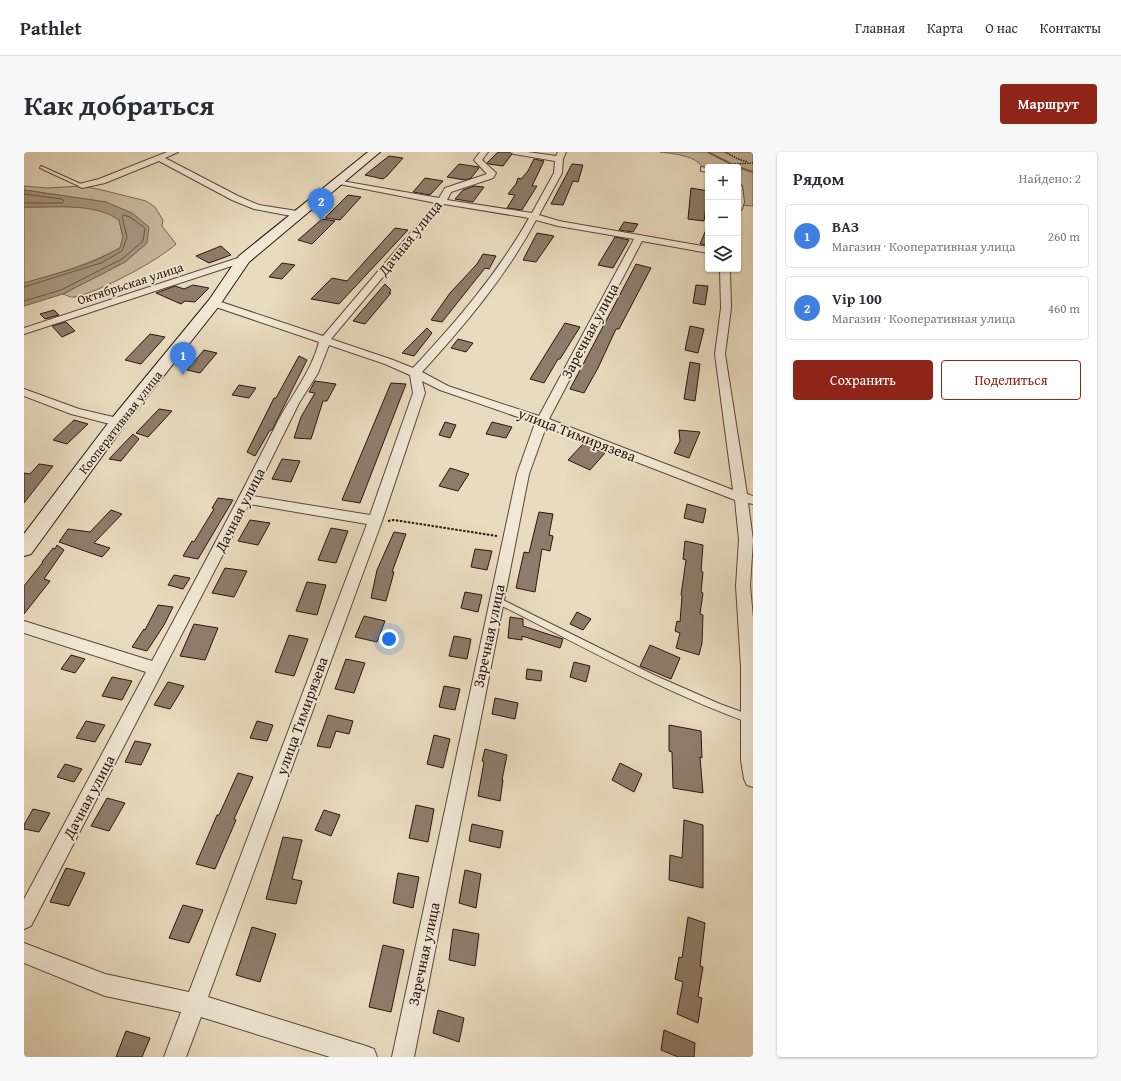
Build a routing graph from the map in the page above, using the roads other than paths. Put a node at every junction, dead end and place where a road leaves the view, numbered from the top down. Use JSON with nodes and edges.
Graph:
{"nodes":[{"id":1,"x":174,"y":152,"type":"edge"},
{"id":2,"x":375,"y":152,"type":"edge"},
{"id":3,"x":484,"y":152,"type":"edge"},
{"id":4,"x":514,"y":152,"type":"edge"},
{"id":5,"x":561,"y":156,"type":"edge"},
{"id":6,"x":159,"y":158,"type":"junction"},
{"id":7,"x":41,"y":167,"type":"dead end"},
{"id":8,"x":339,"y":182,"type":"junction"},
{"id":9,"x":82,"y":186,"type":"joint"},
{"id":10,"x":442,"y":201,"type":"junction"},
{"id":11,"x":298,"y":214,"type":"junction"},
{"id":12,"x":533,"y":216,"type":"junction"},
{"id":13,"x":639,"y":238,"type":"junction"},
{"id":14,"x":705,"y":249,"type":"edge"},
{"id":15,"x":244,"y":259,"type":"junction"},
{"id":16,"x":725,"y":272,"type":"edge"},
{"id":17,"x":214,"y":303,"type":"junction"},
{"id":18,"x":24,"y":330,"type":"edge"},
{"id":19,"x":325,"y":340,"type":"junction"},
{"id":20,"x":415,"y":373,"type":"junction"},
{"id":21,"x":24,"y":392,"type":"edge"},
{"id":22,"x":542,"y":421,"type":"junction"},
{"id":23,"x":118,"y":422,"type":"junction"},
{"id":24,"x":246,"y":499,"type":"junction"},
{"id":25,"x":746,"y":499,"type":"edge"},
{"id":26,"x":375,"y":521,"type":"junction"},
{"id":27,"x":24,"y":549,"type":"edge"},
{"id":28,"x":497,"y":600,"type":"junction"},
{"id":29,"x":24,"y":627,"type":"edge"},
{"id":30,"x":157,"y":669,"type":"junction"},
{"id":31,"x":750,"y":719,"type":"junction"},
{"id":32,"x":753,"y":779,"type":"edge"},
{"id":33,"x":24,"y":919,"type":"edge"},
{"id":34,"x":24,"y":953,"type":"edge"},
{"id":35,"x":195,"y":1004,"type":"junction"},
{"id":36,"x":175,"y":1057,"type":"edge"},
{"id":37,"x":366,"y":1057,"type":"edge"},
{"id":38,"x":403,"y":1057,"type":"edge"}],
"edges":[{"from":1,"to":6,"type":"street"},
{"from":2,"to":8,"type":"street","name":"Кооперативная улица"},
{"from":3,"to":10,"type":"street","name":"Дачная улица"},
{"from":4,"to":5,"type":"street"},
{"from":5,"to":12,"type":"street"},
{"from":6,"to":9,"type":"street"},
{"from":6,"to":11,"type":"street"},
{"from":7,"to":9,"type":"lane"},
{"from":8,"to":10,"type":"street"},
{"from":8,"to":11,"type":"street","name":"Кооперативная улица"},
{"from":10,"to":12,"type":"street"},
{"from":10,"to":19,"type":"street","name":"Дачная улица"},
{"from":11,"to":15,"type":"street","name":"Кооперативная улица"},
{"from":12,"to":13,"type":"street"},
{"from":12,"to":20,"type":"street"},
{"from":13,"to":14,"type":"street"},
{"from":13,"to":22,"type":"street","name":"Заречная улица"},
{"from":15,"to":17,"type":"street","name":"Кооперативная улица"},
{"from":15,"to":18,"type":"street","name":"Октябрьская улица"},
{"from":16,"to":25,"type":"street"},
{"from":17,"to":19,"type":"street","name":"улица Тимирязева"},
{"from":17,"to":23,"type":"street","name":"Кооперативная улица"},
{"from":19,"to":20,"type":"street","name":"улица Тимирязева"},
{"from":19,"to":24,"type":"street","name":"Дачная улица"},
{"from":20,"to":22,"type":"street","name":"улица Тимирязева"},
{"from":20,"to":26,"type":"street","name":"улица Тимирязева"},
{"from":21,"to":23,"type":"street"},
{"from":22,"to":25,"type":"street","name":"улица Тимирязева"},
{"from":22,"to":28,"type":"street","name":"Заречная улица"},
{"from":23,"to":27,"type":"street","name":"Кооперативная улица"},
{"from":24,"to":26,"type":"street"},
{"from":24,"to":30,"type":"street","name":"Дачная улица"},
{"from":25,"to":31,"type":"street"},
{"from":26,"to":35,"type":"street","name":"улица Тимирязева"},
{"from":28,"to":31,"type":"lane"},
{"from":28,"to":38,"type":"street","name":"Заречная улица"},
{"from":29,"to":30,"type":"street"},
{"from":30,"to":33,"type":"street","name":"Дачная улица"},
{"from":31,"to":32,"type":"street"},
{"from":34,"to":35,"type":"street"},
{"from":35,"to":36,"type":"street","name":"улица Тимирязева"},
{"from":35,"to":37,"type":"street"}]}
